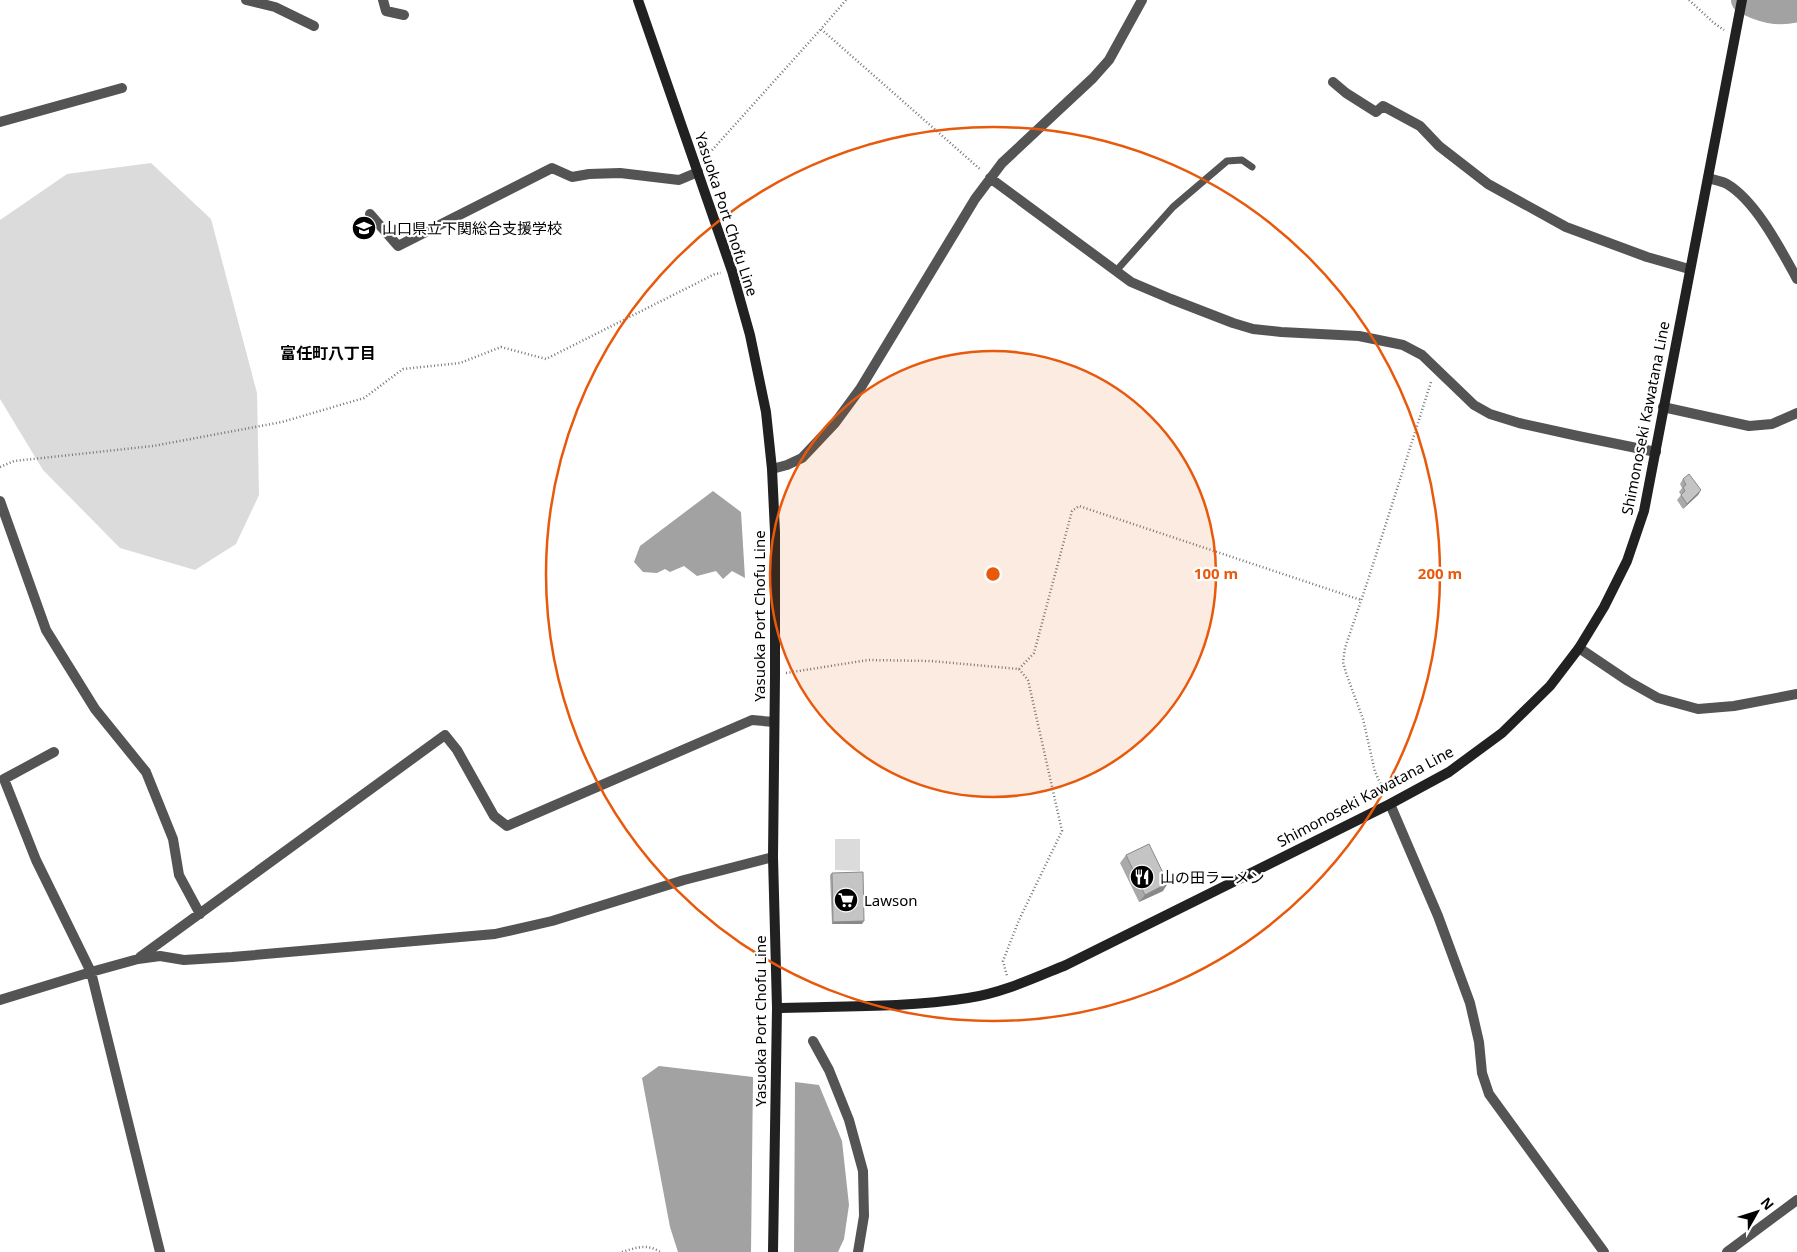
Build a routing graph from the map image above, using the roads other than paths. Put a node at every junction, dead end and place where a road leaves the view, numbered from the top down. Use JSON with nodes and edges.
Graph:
{"nodes":[{"id":1,"x":246,"y":0,"type":"edge"},
{"id":2,"x":383,"y":0,"type":"edge"},
{"id":3,"x":638,"y":0,"type":"edge"},
{"id":4,"x":1142,"y":0,"type":"edge"},
{"id":5,"x":1742,"y":0,"type":"edge"},
{"id":6,"x":404,"y":15,"type":"dead end"},
{"id":7,"x":314,"y":26,"type":"dead end"},
{"id":8,"x":1333,"y":82,"type":"dead end"},
{"id":9,"x":122,"y":88,"type":"dead end"},
{"id":10,"x":0,"y":122,"type":"edge"},
{"id":11,"x":1252,"y":167,"type":"dead end"},
{"id":12,"x":697,"y":169,"type":"junction"},
{"id":13,"x":990,"y":178,"type":"junction"},
{"id":14,"x":1708,"y":178,"type":"junction"},
{"id":15,"x":370,"y":214,"type":"dead end"},
{"id":16,"x":1690,"y":268,"type":"junction"},
{"id":17,"x":1116,"y":271,"type":"junction"},
{"id":18,"x":1797,"y":279,"type":"edge"},
{"id":19,"x":1663,"y":407,"type":"junction"},
{"id":20,"x":1797,"y":414,"type":"edge"},
{"id":21,"x":1656,"y":452,"type":"junction"},
{"id":22,"x":772,"y":469,"type":"junction"},
{"id":23,"x":0,"y":502,"type":"edge"},
{"id":24,"x":1579,"y":648,"type":"junction"},
{"id":25,"x":1797,"y":694,"type":"edge"},
{"id":26,"x":774,"y":722,"type":"junction"},
{"id":27,"x":54,"y":752,"type":"dead end"},
{"id":28,"x":1390,"y":804,"type":"junction"},
{"id":29,"x":773,"y":857,"type":"junction"},
{"id":30,"x":200,"y":914,"type":"junction"},
{"id":31,"x":138,"y":959,"type":"junction"},
{"id":32,"x":91,"y":972,"type":"junction"},
{"id":33,"x":0,"y":1000,"type":"edge"},
{"id":34,"x":777,"y":1008,"type":"junction"},
{"id":35,"x":812,"y":1041,"type":"dead end"},
{"id":36,"x":1797,"y":1200,"type":"edge"},
{"id":37,"x":160,"y":1252,"type":"edge"},
{"id":38,"x":773,"y":1252,"type":"edge"},
{"id":39,"x":858,"y":1252,"type":"edge"},
{"id":40,"x":1604,"y":1252,"type":"edge"},
{"id":41,"x":1727,"y":1252,"type":"edge"}],
"edges":[{"from":1,"to":7,"type":"street"},
{"from":2,"to":6,"type":"street"},
{"from":3,"to":12,"type":"main road","name":"Yasuoka Port Chofu Line"},
{"from":4,"to":13,"type":"street"},
{"from":5,"to":14,"type":"main road","name":"Shimonoseki Kawatana Line"},
{"from":8,"to":16,"type":"street"},
{"from":9,"to":10,"type":"street"},
{"from":11,"to":17,"type":"lane"},
{"from":12,"to":15,"type":"street"},
{"from":12,"to":22,"type":"main road","name":"Yasuoka Port Chofu Line"},
{"from":13,"to":17,"type":"street"},
{"from":13,"to":22,"type":"street"},
{"from":14,"to":16,"type":"main road","name":"Shimonoseki Kawatana Line"},
{"from":14,"to":18,"type":"street"},
{"from":16,"to":19,"type":"main road","name":"Shimonoseki Kawatana Line"},
{"from":17,"to":21,"type":"street"},
{"from":19,"to":20,"type":"street"},
{"from":19,"to":21,"type":"main road","name":"Shimonoseki Kawatana Line"},
{"from":21,"to":24,"type":"main road","name":"Shimonoseki Kawatana Line"},
{"from":22,"to":26,"type":"main road","name":"Yasuoka Port Chofu Line"},
{"from":23,"to":30,"type":"street"},
{"from":24,"to":25,"type":"street"},
{"from":24,"to":28,"type":"main road","name":"Shimonoseki Kawatana Line"},
{"from":26,"to":29,"type":"main road","name":"Yasuoka Port Chofu Line"},
{"from":26,"to":30,"type":"street"},
{"from":27,"to":32,"type":"street"},
{"from":28,"to":34,"type":"main road","name":"Shimonoseki Kawatana Line"},
{"from":28,"to":40,"type":"street"},
{"from":29,"to":31,"type":"street"},
{"from":29,"to":34,"type":"main road","name":"Yasuoka Port Chofu Line"},
{"from":30,"to":31,"type":"street"},
{"from":31,"to":32,"type":"street"},
{"from":32,"to":33,"type":"street"},
{"from":32,"to":37,"type":"street"},
{"from":34,"to":38,"type":"main road","name":"Yasuoka Port Chofu Line"},
{"from":35,"to":39,"type":"street"},
{"from":36,"to":41,"type":"street"}]}
